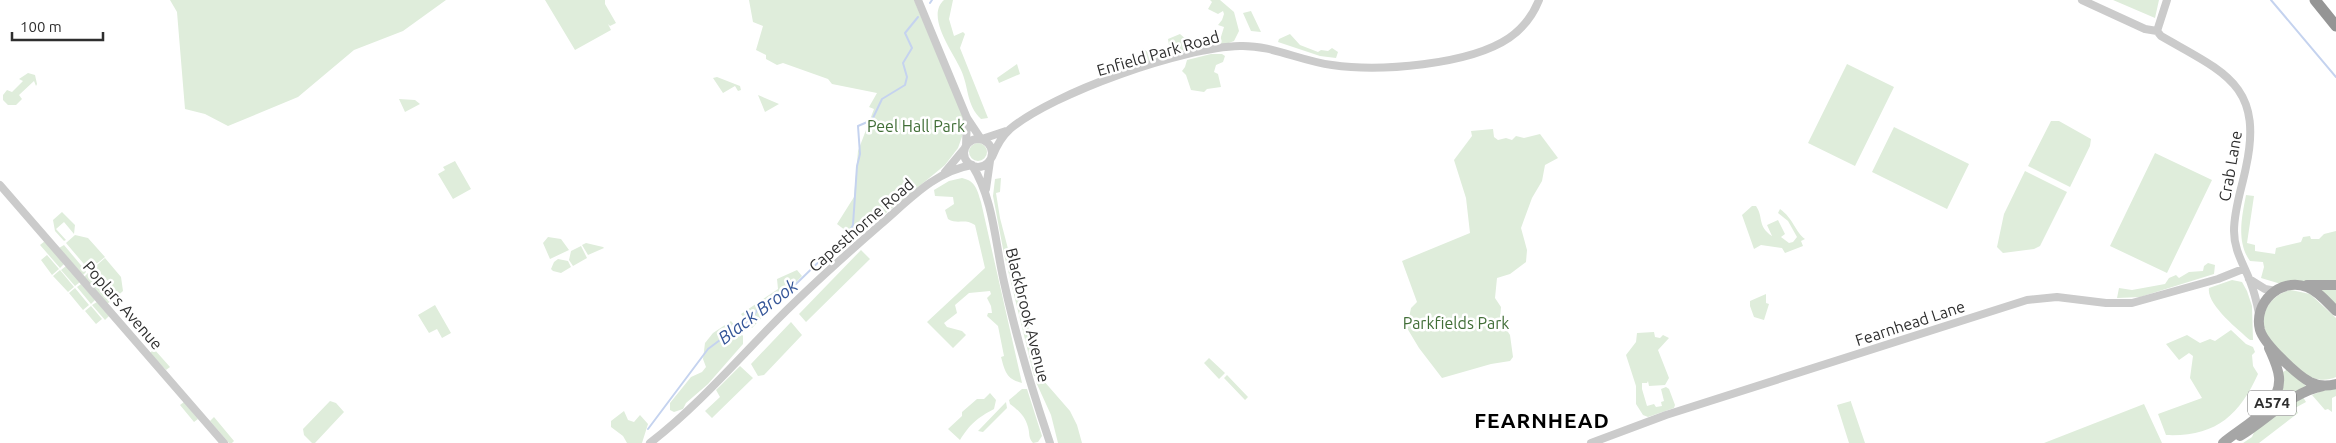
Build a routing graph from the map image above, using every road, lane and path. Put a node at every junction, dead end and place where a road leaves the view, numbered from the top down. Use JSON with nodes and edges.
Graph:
{"nodes":[{"id":1,"x":918,"y":0,"type":"edge"},
{"id":2,"x":1538,"y":0,"type":"edge"},
{"id":3,"x":2082,"y":0,"type":"edge"},
{"id":4,"x":2168,"y":0,"type":"edge"},
{"id":5,"x":2315,"y":0,"type":"edge"},
{"id":6,"x":2336,"y":26,"type":"edge"},
{"id":7,"x":2157,"y":32,"type":"junction"},
{"id":8,"x":967,"y":118,"type":"junction"},
{"id":9,"x":1010,"y":130,"type":"junction"},
{"id":10,"x":981,"y":139,"type":"junction"},
{"id":11,"x":965,"y":147,"type":"junction"},
{"id":12,"x":991,"y":158,"type":"junction"},
{"id":13,"x":972,"y":165,"type":"junction"},
{"id":14,"x":942,"y":175,"type":"junction"},
{"id":15,"x":0,"y":186,"type":"edge"},
{"id":16,"x":986,"y":192,"type":"junction"},
{"id":17,"x":2243,"y":269,"type":"junction"},
{"id":18,"x":2249,"y":279,"type":"junction"},
{"id":19,"x":2301,"y":285,"type":"junction"},
{"id":20,"x":2336,"y":285,"type":"edge"},
{"id":21,"x":2276,"y":291,"type":"junction"},
{"id":22,"x":2336,"y":311,"type":"edge"},
{"id":23,"x":2260,"y":315,"type":"junction"},
{"id":24,"x":2267,"y":343,"type":"junction"},
{"id":25,"x":2333,"y":385,"type":"edge"},
{"id":26,"x":224,"y":443,"type":"edge"},
{"id":27,"x":650,"y":443,"type":"edge"},
{"id":28,"x":1050,"y":443,"type":"edge"},
{"id":29,"x":1591,"y":443,"type":"edge"},
{"id":30,"x":2223,"y":443,"type":"edge"},
{"id":31,"x":2229,"y":443,"type":"edge"}],
"edges":[{"from":1,"to":8,"type":"street"},
{"from":2,"to":9,"type":"street","name":"Enfield Park Road"},
{"from":3,"to":7,"type":"street","name":"Crab Lane"},
{"from":4,"to":7,"type":"street"},
{"from":5,"to":6,"type":"highway"},
{"from":7,"to":17,"type":"street","name":"Crab Lane"},
{"from":8,"to":10,"type":"street"},
{"from":8,"to":11,"type":"street"},
{"from":9,"to":10,"type":"street","name":"Enfield Park Road"},
{"from":9,"to":12,"type":"street","name":"Enfield Park Road"},
{"from":10,"to":11,"type":"street"},
{"from":10,"to":12,"type":"street"},
{"from":11,"to":13,"type":"street"},
{"from":11,"to":14,"type":"street","name":"Capesthorne Road"},
{"from":12,"to":13,"type":"street"},
{"from":12,"to":16,"type":"street","name":"Blackbrook Avenue"},
{"from":13,"to":14,"type":"street","name":"Capesthorne Road"},
{"from":13,"to":16,"type":"street","name":"Blackbrook Avenue"},
{"from":14,"to":27,"type":"street","name":"Capesthorne Road"},
{"from":15,"to":26,"type":"street","name":"Poplars Avenue"},
{"from":16,"to":28,"type":"street","name":"Blackbrook Avenue"},
{"from":17,"to":18,"type":"street","name":"Crab Lane"},
{"from":17,"to":29,"type":"street","name":"Fearnhead Lane"},
{"from":18,"to":21,"type":"street"},
{"from":18,"to":23,"type":"street","name":"Crab Lane"},
{"from":19,"to":20,"type":"main road"},
{"from":19,"to":21,"type":"main road"},
{"from":19,"to":22,"type":"main road"},
{"from":21,"to":23,"type":"main road"},
{"from":23,"to":24,"type":"main road","number":"A574"},
{"from":24,"to":25,"type":"main road","number":"A574"},
{"from":24,"to":30,"type":"main road","number":"A574"},
{"from":25,"to":31,"type":"main road","number":"A574"}]}
